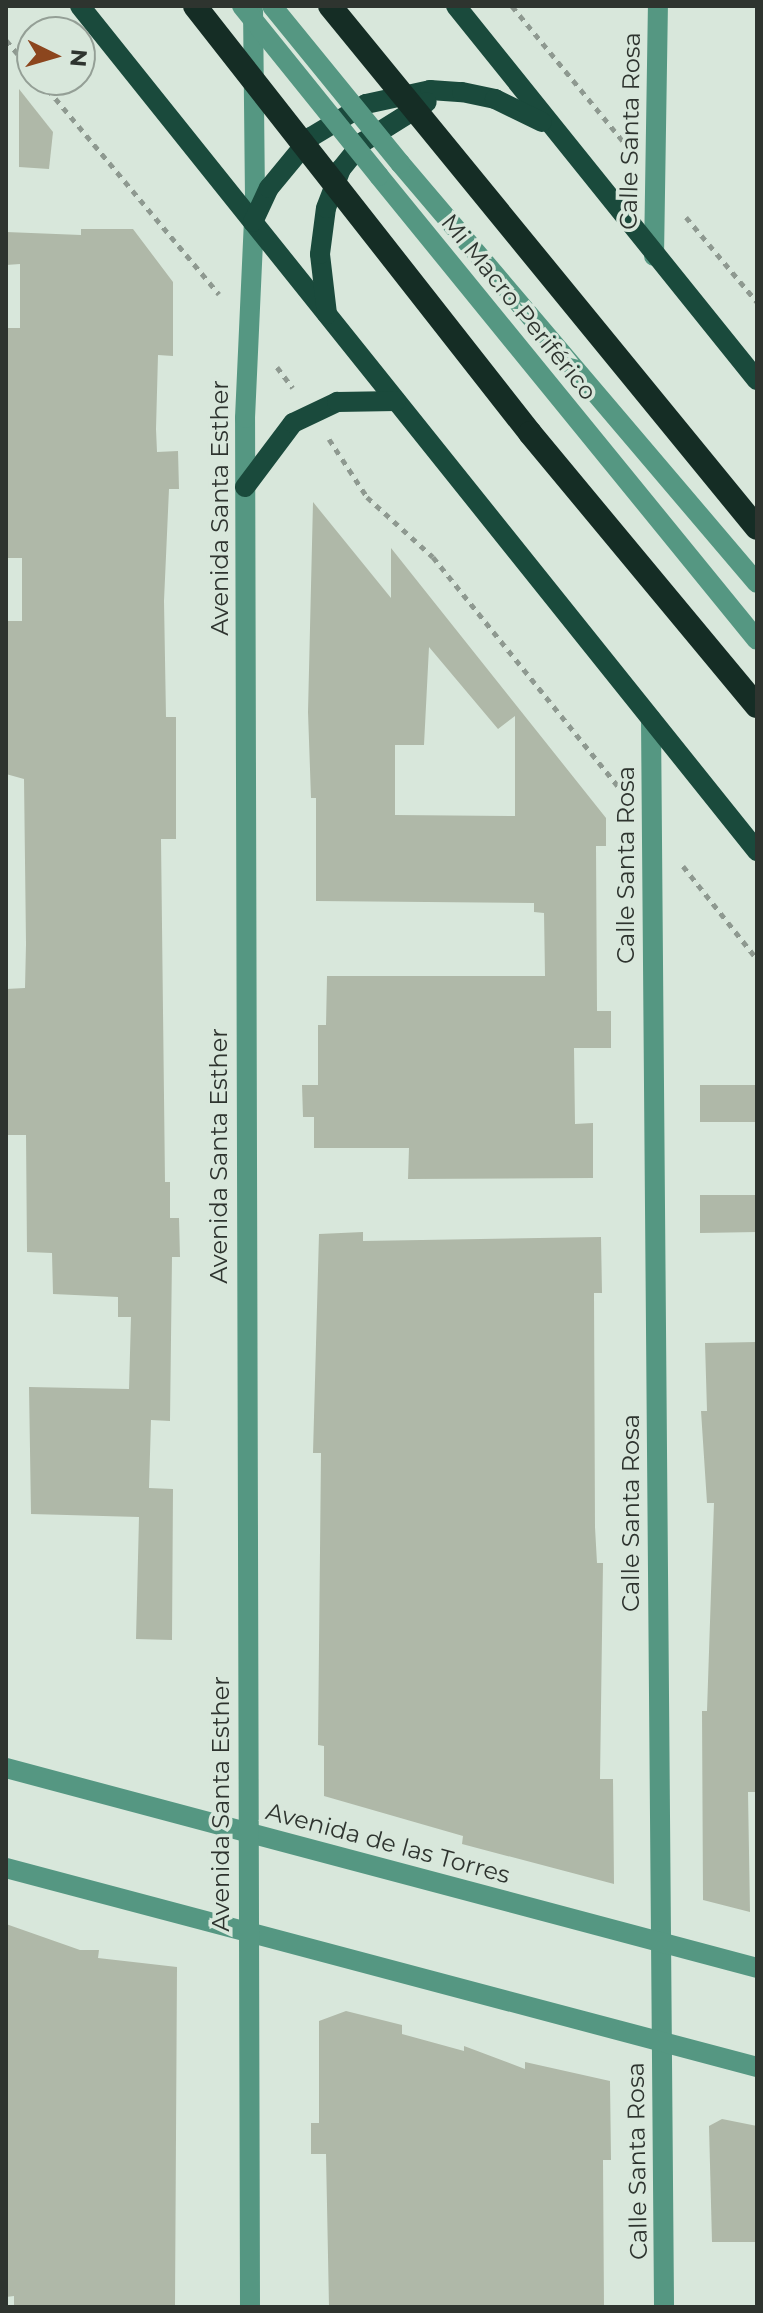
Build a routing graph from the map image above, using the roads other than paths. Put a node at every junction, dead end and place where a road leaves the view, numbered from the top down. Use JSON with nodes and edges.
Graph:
{"nodes":[{"id":1,"x":80,"y":6,"type":"edge"},
{"id":2,"x":195,"y":6,"type":"edge"},
{"id":3,"x":242,"y":6,"type":"edge"},
{"id":4,"x":253,"y":6,"type":"edge"},
{"id":5,"x":272,"y":6,"type":"edge"},
{"id":6,"x":330,"y":6,"type":"edge"},
{"id":7,"x":456,"y":6,"type":"edge"},
{"id":8,"x":658,"y":6,"type":"edge"},
{"id":9,"x":446,"y":91,"type":"junction"},
{"id":10,"x":553,"y":129,"type":"junction"},
{"id":11,"x":253,"y":222,"type":"junction"},
{"id":12,"x":654,"y":256,"type":"junction"},
{"id":13,"x":327,"y":314,"type":"junction"},
{"id":14,"x":757,"y":380,"type":"edge"},
{"id":15,"x":396,"y":401,"type":"junction"},
{"id":16,"x":245,"y":487,"type":"junction"},
{"id":17,"x":757,"y":528,"type":"edge"},
{"id":18,"x":757,"y":583,"type":"edge"},
{"id":19,"x":757,"y":640,"type":"edge"},
{"id":20,"x":757,"y":706,"type":"edge"},
{"id":21,"x":651,"y":719,"type":"junction"},
{"id":22,"x":757,"y":851,"type":"edge"},
{"id":23,"x":6,"y":1768,"type":"edge"},
{"id":24,"x":246,"y":1832,"type":"junction"},
{"id":25,"x":6,"y":1868,"type":"edge"},
{"id":26,"x":247,"y":1932,"type":"junction"},
{"id":27,"x":661,"y":1942,"type":"junction"},
{"id":28,"x":757,"y":1968,"type":"edge"},
{"id":29,"x":662,"y":2042,"type":"junction"},
{"id":30,"x":757,"y":2067,"type":"edge"},
{"id":31,"x":250,"y":2307,"type":"edge"},
{"id":32,"x":664,"y":2307,"type":"edge"}],
"edges":[{"from":1,"to":11,"type":"main road"},
{"from":2,"to":20,"type":"highway","bridge":true},
{"from":3,"to":19,"type":"street","name":"Mi Macro Periférico","bridge":true},
{"from":4,"to":11,"type":"street","name":"Avenida Santa Esther"},
{"from":5,"to":18,"type":"street","name":"Mi Macro Periférico","bridge":true},
{"from":6,"to":17,"type":"highway","bridge":true},
{"from":7,"to":10,"type":"main road"},
{"from":8,"to":12,"type":"street","name":"Calle Santa Rosa"},
{"from":9,"to":10,"type":"main road"},
{"from":9,"to":11,"type":"main road"},
{"from":9,"to":13,"type":"main road"},
{"from":10,"to":12,"type":"main road"},
{"from":11,"to":13,"type":"main road"},
{"from":11,"to":16,"type":"street","name":"Avenida Santa Esther"},
{"from":12,"to":14,"type":"main road"},
{"from":13,"to":15,"type":"main road"},
{"from":15,"to":16,"type":"main road"},
{"from":15,"to":21,"type":"main road"},
{"from":16,"to":24,"type":"street","name":"Avenida Santa Esther"},
{"from":21,"to":22,"type":"main road"},
{"from":21,"to":27,"type":"street","name":"Calle Santa Rosa"},
{"from":23,"to":24,"type":"street","name":"Avenida de las Torres"},
{"from":24,"to":26,"type":"street","name":"Avenida Santa Esther"},
{"from":24,"to":27,"type":"street","name":"Avenida de las Torres"},
{"from":25,"to":26,"type":"street"},
{"from":26,"to":29,"type":"street"},
{"from":26,"to":31,"type":"street","name":"Avenida Santa Esther"},
{"from":27,"to":28,"type":"street","name":"Avenida de las Torres"},
{"from":27,"to":29,"type":"street","name":"Calle Santa Rosa"},
{"from":29,"to":30,"type":"street"},
{"from":29,"to":32,"type":"street","name":"Calle Santa Rosa"}]}
